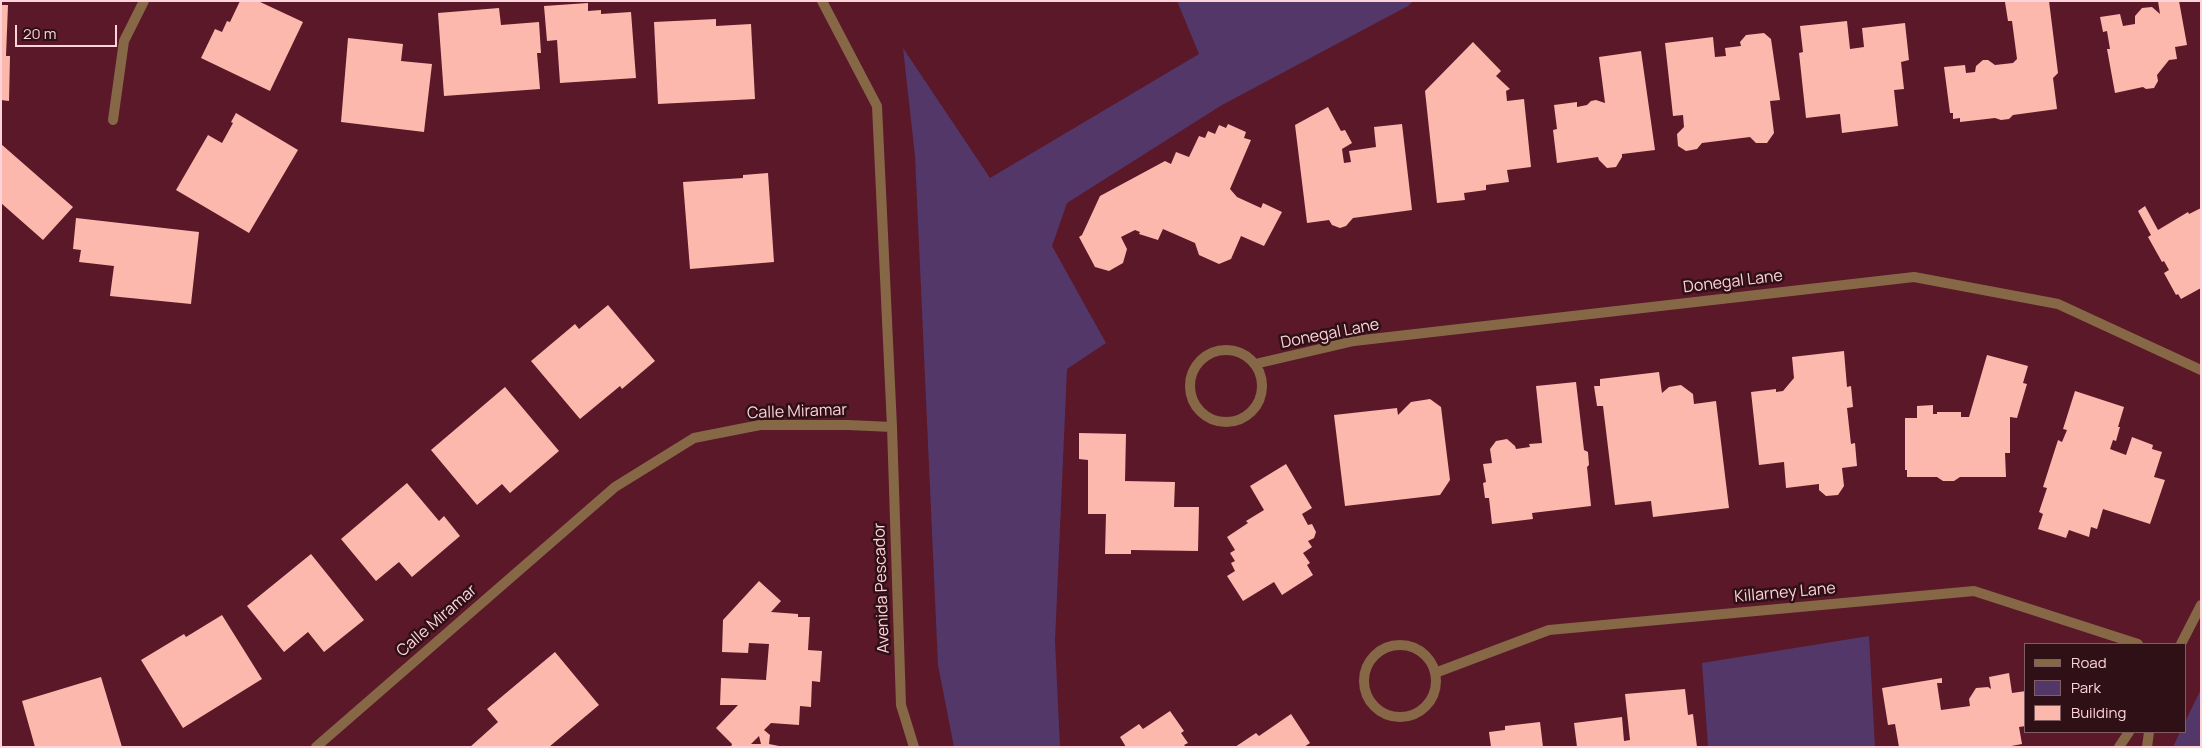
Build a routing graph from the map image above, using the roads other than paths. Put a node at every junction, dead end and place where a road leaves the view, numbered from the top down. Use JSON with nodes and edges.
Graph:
{"nodes":[{"id":1,"x":144,"y":1,"type":"edge"},
{"id":2,"x":822,"y":1,"type":"edge"},
{"id":3,"x":113,"y":120,"type":"dead end"},
{"id":4,"x":1255,"y":364,"type":"junction"},
{"id":5,"x":2201,"y":370,"type":"edge"},
{"id":6,"x":892,"y":427,"type":"junction"},
{"id":7,"x":2201,"y":605,"type":"edge"},
{"id":8,"x":2135,"y":643,"type":"edge"},
{"id":9,"x":2182,"y":643,"type":"edge"},
{"id":10,"x":1435,"y":673,"type":"junction"},
{"id":11,"x":2128,"y":733,"type":"edge"},
{"id":12,"x":2149,"y":733,"type":"edge"},
{"id":13,"x":316,"y":747,"type":"edge"},
{"id":14,"x":914,"y":747,"type":"edge"},
{"id":15,"x":2119,"y":747,"type":"edge"},
{"id":16,"x":2147,"y":747,"type":"edge"}],
"edges":[{"from":1,"to":3,"type":"street"},
{"from":2,"to":6,"type":"street"},
{"from":4,"to":4,"type":"street"},
{"from":4,"to":5,"type":"street","name":"Donegal Lane"},
{"from":6,"to":13,"type":"street","name":"Calle Miramar"},
{"from":6,"to":14,"type":"street","name":"Avenida Pescador"},
{"from":7,"to":9,"type":"street"},
{"from":8,"to":10,"type":"street","name":"Killarney Lane"},
{"from":10,"to":10,"type":"street"},
{"from":11,"to":15,"type":"street"},
{"from":12,"to":16,"type":"street"}]}
